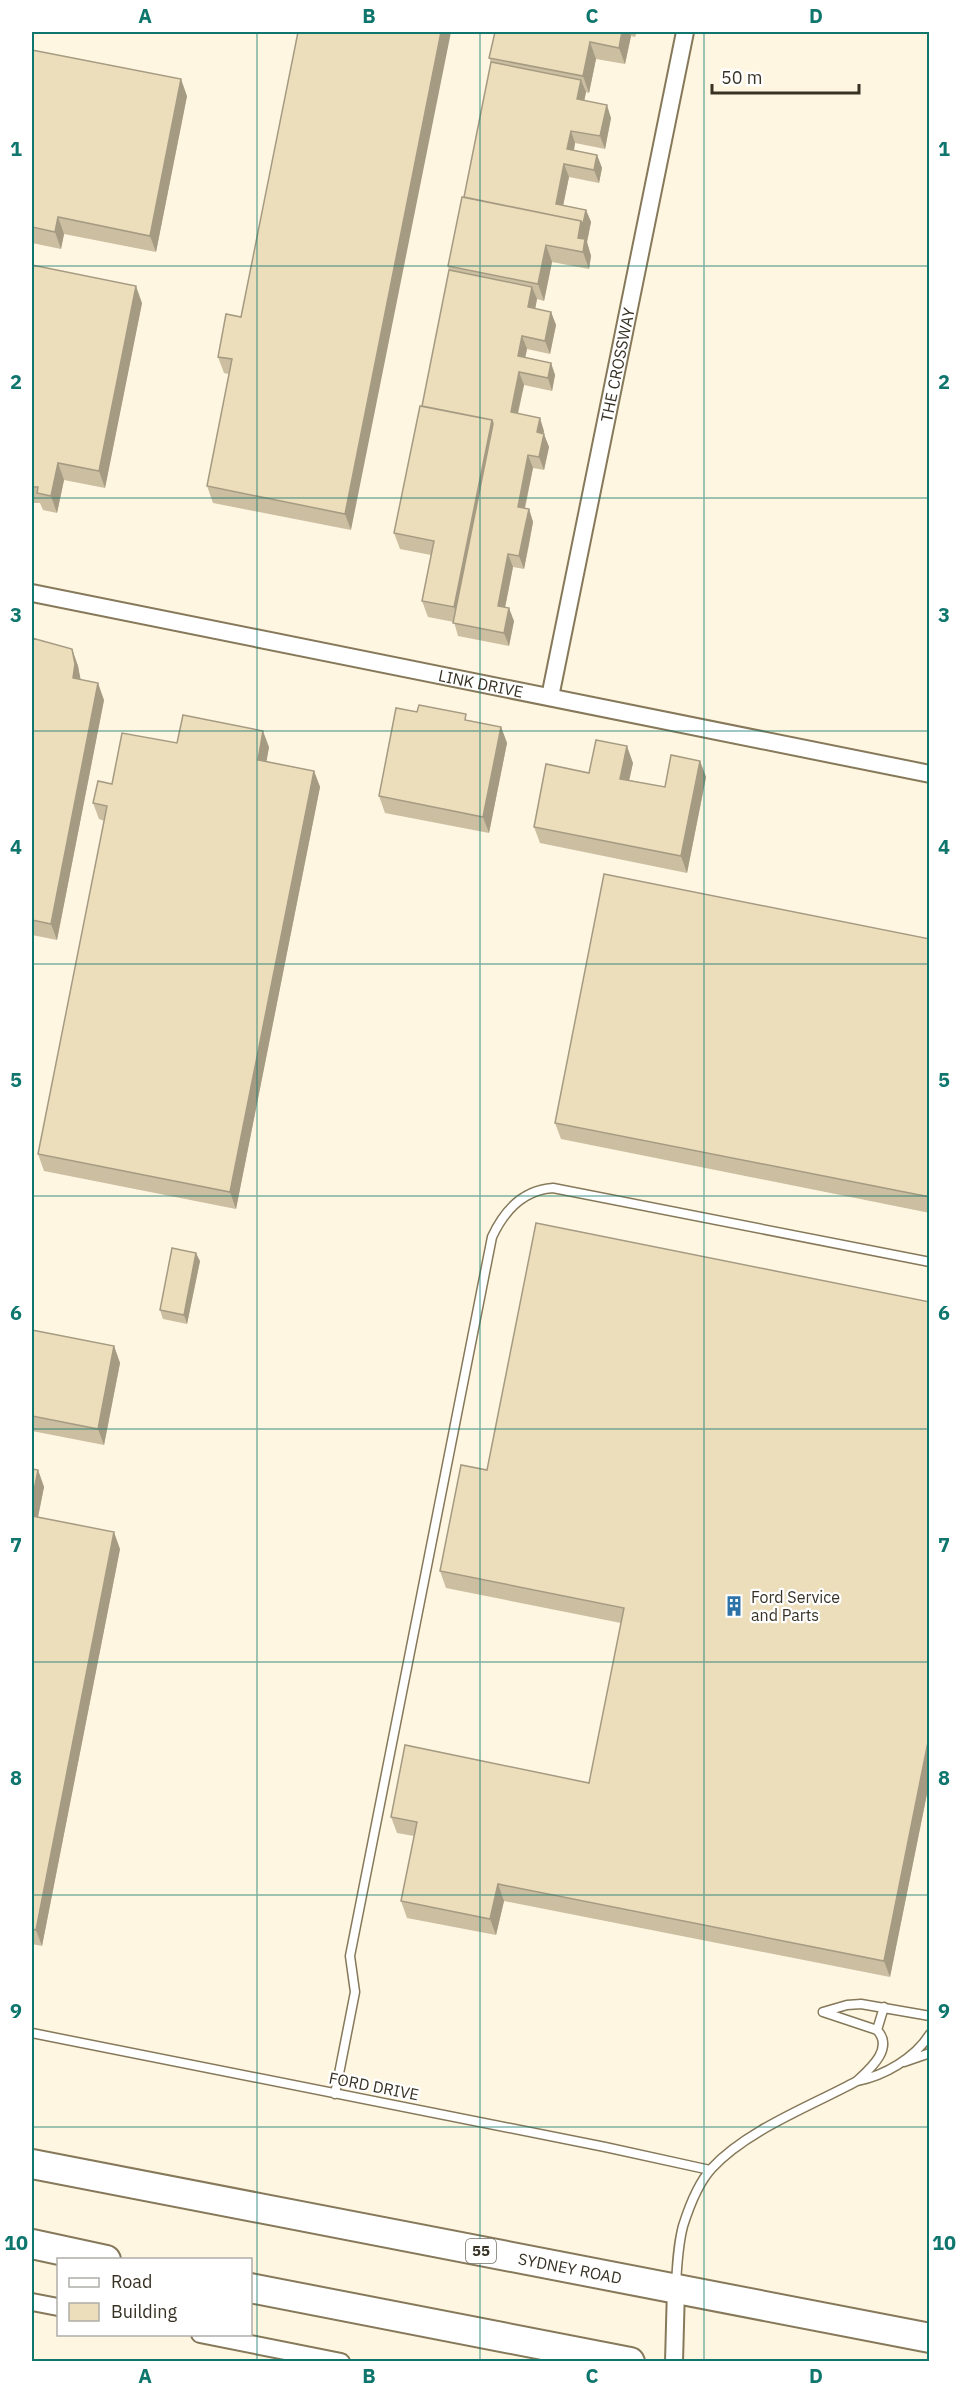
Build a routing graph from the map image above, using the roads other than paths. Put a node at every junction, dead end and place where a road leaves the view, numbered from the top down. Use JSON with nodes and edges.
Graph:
{"nodes":[{"id":1,"x":685,"y":32,"type":"edge"},
{"id":2,"x":32,"y":593,"type":"edge"},
{"id":3,"x":550,"y":697,"type":"junction"},
{"id":4,"x":930,"y":774,"type":"edge"},
{"id":5,"x":930,"y":1262,"type":"edge"},
{"id":6,"x":885,"y":2007,"type":"junction"},
{"id":7,"x":930,"y":2016,"type":"edge"},
{"id":8,"x":876,"y":2030,"type":"junction"},
{"id":9,"x":32,"y":2033,"type":"edge"},
{"id":10,"x":930,"y":2034,"type":"edge"},
{"id":11,"x":930,"y":2053,"type":"edge"},
{"id":12,"x":900,"y":2063,"type":"junction"},
{"id":13,"x":857,"y":2081,"type":"junction"},
{"id":14,"x":335,"y":2094,"type":"junction"},
{"id":15,"x":32,"y":2164,"type":"edge"},
{"id":16,"x":710,"y":2170,"type":"junction"},
{"id":17,"x":32,"y":2244,"type":"edge"},
{"id":18,"x":100,"y":2258,"type":"edge"},
{"id":19,"x":252,"y":2288,"type":"edge"},
{"id":20,"x":676,"y":2288,"type":"junction"},
{"id":21,"x":32,"y":2302,"type":"edge"},
{"id":22,"x":57,"y":2307,"type":"edge"},
{"id":23,"x":210,"y":2336,"type":"edge"},
{"id":24,"x":930,"y":2338,"type":"edge"},
{"id":25,"x":341,"y":2361,"type":"edge"},
{"id":26,"x":630,"y":2361,"type":"edge"},
{"id":27,"x":675,"y":2361,"type":"edge"}],
"edges":[{"from":1,"to":3,"type":"street","name":"THE CROSSWAY"},
{"from":2,"to":3,"type":"street","name":"LINK DRIVE"},
{"from":3,"to":4,"type":"street","name":"LINK DRIVE"},
{"from":5,"to":14,"type":"lane"},
{"from":6,"to":7,"type":"lane"},
{"from":6,"to":8,"type":"lane"},
{"from":6,"to":8,"type":"lane"},
{"from":8,"to":13,"type":"lane"},
{"from":9,"to":14,"type":"lane","name":"FORD DRIVE"},
{"from":10,"to":12,"type":"lane"},
{"from":11,"to":12,"type":"lane"},
{"from":12,"to":13,"type":"lane"},
{"from":13,"to":16,"type":"lane"},
{"from":14,"to":16,"type":"lane","name":"FORD DRIVE"},
{"from":15,"to":20,"type":"highway","name":"SYDNEY ROAD","number":"55"},
{"from":16,"to":20,"type":"lane"},
{"from":17,"to":18,"type":"highway"},
{"from":19,"to":26,"type":"highway"},
{"from":20,"to":24,"type":"highway","name":"SYDNEY ROAD","number":"55"},
{"from":20,"to":27,"type":"street"},
{"from":21,"to":22,"type":"street"},
{"from":23,"to":25,"type":"street"}]}
